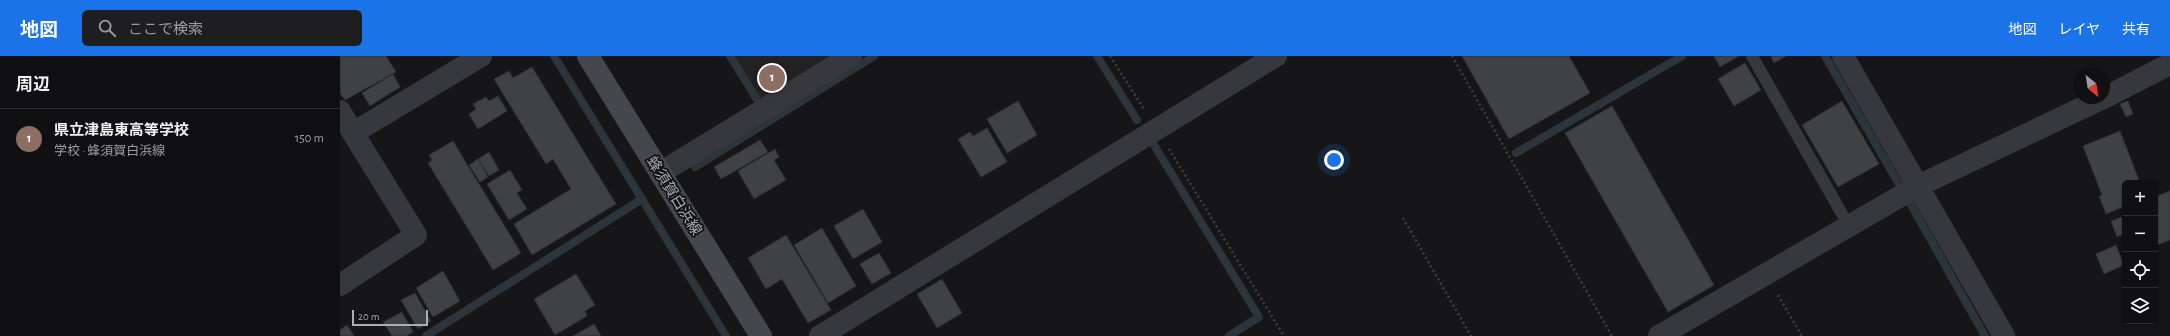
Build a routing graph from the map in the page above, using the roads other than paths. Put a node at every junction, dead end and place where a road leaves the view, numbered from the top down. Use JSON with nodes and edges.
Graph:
{"nodes":[{"id":1,"x":481,"y":56,"type":"edge"},
{"id":2,"x":588,"y":56,"type":"edge"},
{"id":3,"x":852,"y":56,"type":"edge"},
{"id":4,"x":1276,"y":56,"type":"edge"},
{"id":5,"x":1752,"y":56,"type":"edge"},
{"id":6,"x":1843,"y":56,"type":"edge"},
{"id":7,"x":2170,"y":64,"type":"edge"},
{"id":8,"x":2110,"y":95,"type":"edge"},
{"id":9,"x":2091,"y":104,"type":"edge"},
{"id":10,"x":340,"y":111,"type":"edge"},
{"id":11,"x":353,"y":133,"type":"junction"},
{"id":12,"x":660,"y":174,"type":"junction"},
{"id":13,"x":1918,"y":186,"type":"junction"},
{"id":14,"x":1849,"y":226,"type":"junction"},
{"id":15,"x":340,"y":285,"type":"edge"},
{"id":16,"x":761,"y":336,"type":"edge"},
{"id":17,"x":820,"y":336,"type":"edge"},
{"id":18,"x":1659,"y":336,"type":"edge"},
{"id":19,"x":2004,"y":336,"type":"edge"}],
"edges":[{"from":1,"to":11,"type":"street"},
{"from":2,"to":12,"type":"main road","name":"蜂須賀白浜線"},
{"from":3,"to":12,"type":"street"},
{"from":4,"to":17,"type":"street"},
{"from":5,"to":14,"type":"lane"},
{"from":6,"to":13,"type":"street"},
{"from":7,"to":8,"type":"street"},
{"from":9,"to":13,"type":"street"},
{"from":10,"to":11,"type":"street"},
{"from":11,"to":15,"type":"street"},
{"from":12,"to":16,"type":"main road","name":"蜂須賀白浜線"},
{"from":13,"to":14,"type":"street"},
{"from":13,"to":19,"type":"street"},
{"from":14,"to":18,"type":"street"}]}
